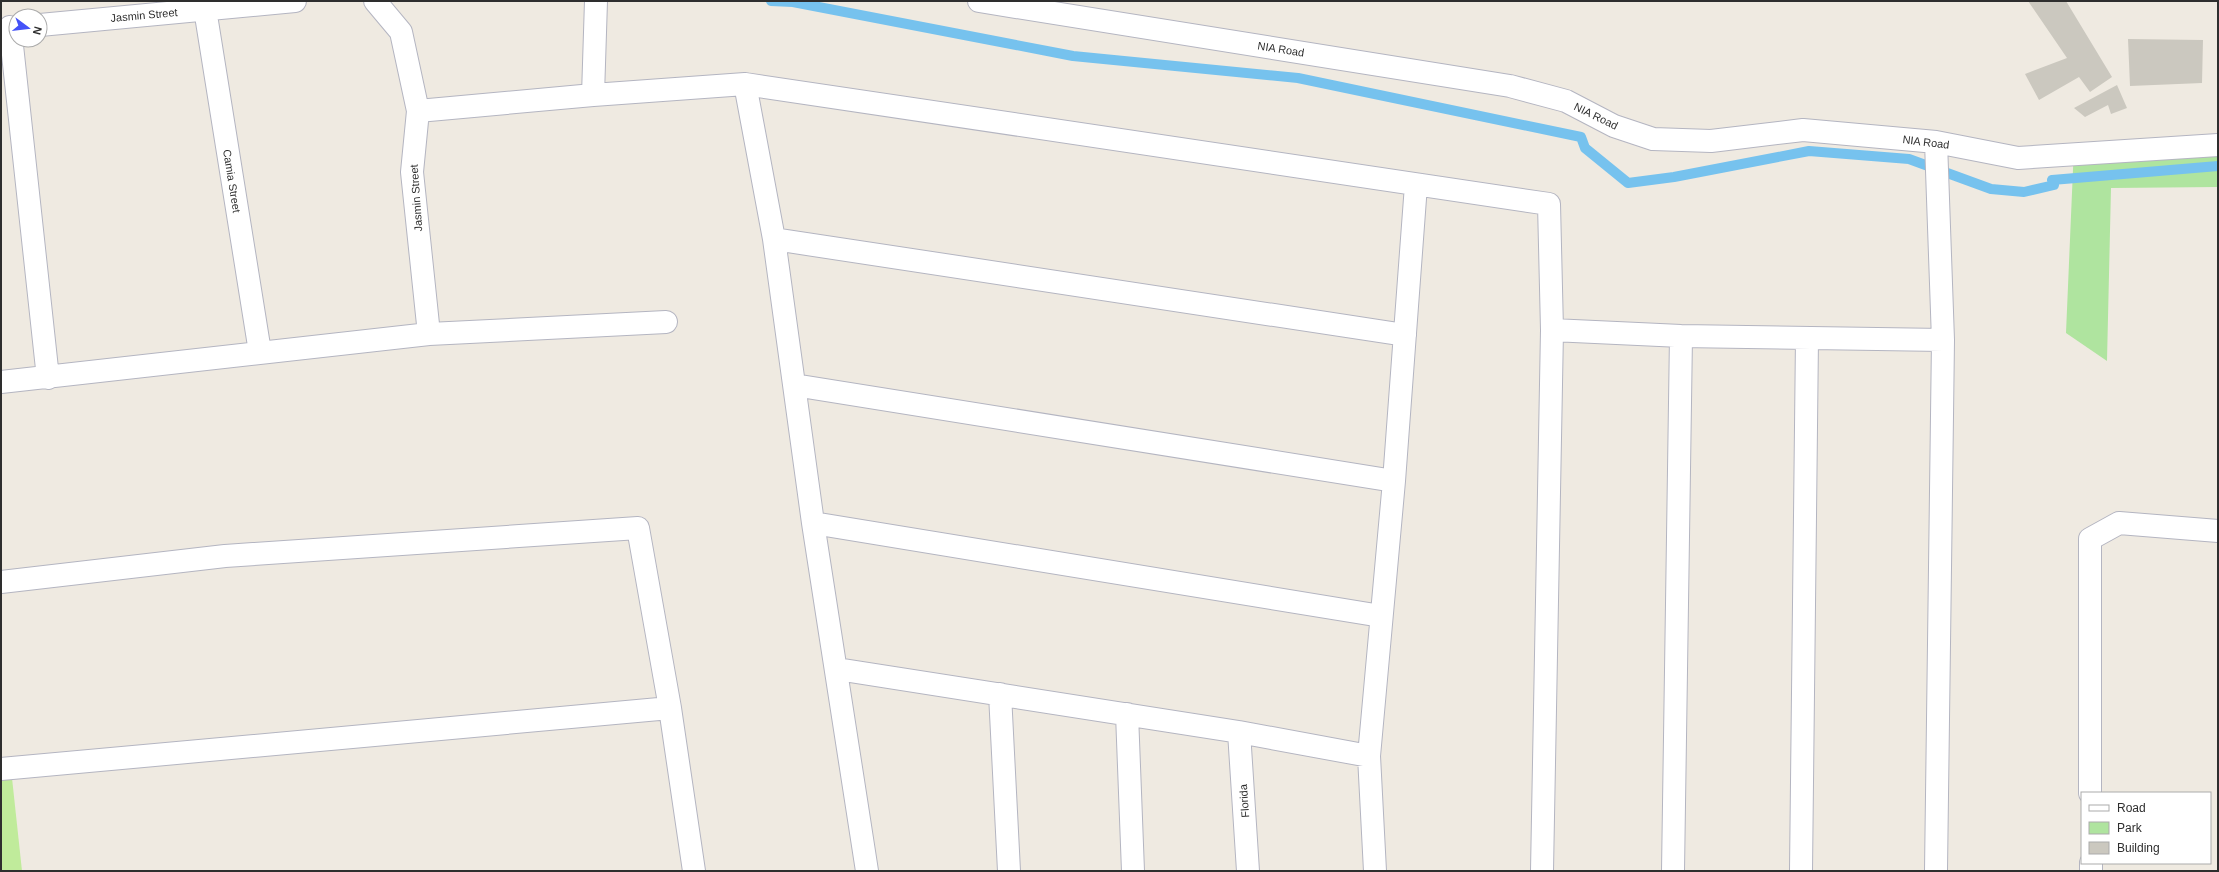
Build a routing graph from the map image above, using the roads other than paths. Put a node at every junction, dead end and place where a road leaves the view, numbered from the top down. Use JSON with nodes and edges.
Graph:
{"nodes":[{"id":1,"x":295,"y":1,"type":"edge"},
{"id":2,"x":375,"y":1,"type":"edge"},
{"id":3,"x":596,"y":1,"type":"edge"},
{"id":4,"x":979,"y":1,"type":"edge"},
{"id":5,"x":112,"y":9,"type":"edge"},
{"id":6,"x":205,"y":9,"type":"junction"},
{"id":7,"x":48,"y":22,"type":"edge"},
{"id":8,"x":11,"y":48,"type":"edge"},
{"id":9,"x":745,"y":84,"type":"junction"},
{"id":10,"x":594,"y":95,"type":"junction"},
{"id":11,"x":418,"y":111,"type":"junction"},
{"id":12,"x":2218,"y":145,"type":"edge"},
{"id":13,"x":1936,"y":157,"type":"junction"},
{"id":14,"x":1416,"y":185,"type":"junction"},
{"id":15,"x":774,"y":239,"type":"junction"},
{"id":16,"x":666,"y":322,"type":"dead end"},
{"id":17,"x":1552,"y":330,"type":"junction"},
{"id":18,"x":430,"y":334,"type":"junction"},
{"id":19,"x":1405,"y":335,"type":"junction"},
{"id":20,"x":1681,"y":336,"type":"junction"},
{"id":21,"x":1807,"y":338,"type":"junction"},
{"id":22,"x":1943,"y":340,"type":"junction"},
{"id":23,"x":260,"y":352,"type":"junction"},
{"id":24,"x":48,"y":378,"type":"junction"},
{"id":25,"x":1,"y":382,"type":"edge"},
{"id":26,"x":794,"y":385,"type":"junction"},
{"id":27,"x":1394,"y":481,"type":"junction"},
{"id":28,"x":813,"y":523,"type":"junction"},
{"id":29,"x":2218,"y":531,"type":"edge"},
{"id":30,"x":1,"y":582,"type":"edge"},
{"id":31,"x":1381,"y":616,"type":"junction"},
{"id":32,"x":837,"y":669,"type":"junction"},
{"id":33,"x":1000,"y":694,"type":"junction"},
{"id":34,"x":670,"y":708,"type":"junction"},
{"id":35,"x":1128,"y":714,"type":"junction"},
{"id":36,"x":1239,"y":732,"type":"junction"},
{"id":37,"x":1369,"y":756,"type":"junction"},
{"id":38,"x":1,"y":768,"type":"edge"},
{"id":39,"x":2090,"y":792,"type":"edge"},
{"id":40,"x":694,"y":871,"type":"edge"},
{"id":41,"x":867,"y":871,"type":"edge"},
{"id":42,"x":1009,"y":871,"type":"edge"},
{"id":43,"x":1133,"y":871,"type":"edge"},
{"id":44,"x":1248,"y":871,"type":"edge"},
{"id":45,"x":1375,"y":871,"type":"edge"},
{"id":46,"x":1542,"y":871,"type":"edge"},
{"id":47,"x":1673,"y":871,"type":"edge"},
{"id":48,"x":1801,"y":871,"type":"edge"},
{"id":49,"x":1936,"y":871,"type":"edge"}],
"edges":[{"from":1,"to":6,"type":"street","name":"Jasmin Street"},
{"from":2,"to":11,"type":"street","name":"Jasmin Street"},
{"from":3,"to":10,"type":"street"},
{"from":4,"to":13,"type":"street","name":"NIA Road"},
{"from":5,"to":6,"type":"street","name":"Jasmin Street"},
{"from":5,"to":7,"type":"street","name":"Jasmin Street"},
{"from":6,"to":23,"type":"street","name":"Camia Street"},
{"from":8,"to":24,"type":"street"},
{"from":9,"to":10,"type":"street"},
{"from":9,"to":14,"type":"street"},
{"from":9,"to":15,"type":"street"},
{"from":10,"to":11,"type":"street"},
{"from":11,"to":18,"type":"street","name":"Jasmin Street"},
{"from":12,"to":13,"type":"street","name":"NIA Road"},
{"from":13,"to":22,"type":"street"},
{"from":14,"to":17,"type":"street"},
{"from":14,"to":19,"type":"street"},
{"from":15,"to":19,"type":"street"},
{"from":15,"to":26,"type":"street"},
{"from":16,"to":18,"type":"street"},
{"from":17,"to":20,"type":"street"},
{"from":17,"to":46,"type":"street"},
{"from":18,"to":23,"type":"street"},
{"from":19,"to":27,"type":"street"},
{"from":20,"to":21,"type":"street"},
{"from":20,"to":47,"type":"street"},
{"from":21,"to":22,"type":"street"},
{"from":21,"to":48,"type":"street"},
{"from":22,"to":49,"type":"street"},
{"from":23,"to":24,"type":"street"},
{"from":24,"to":25,"type":"street"},
{"from":26,"to":27,"type":"street"},
{"from":26,"to":28,"type":"street"},
{"from":27,"to":31,"type":"street"},
{"from":28,"to":31,"type":"street"},
{"from":28,"to":32,"type":"street"},
{"from":29,"to":39,"type":"street"},
{"from":30,"to":34,"type":"street"},
{"from":31,"to":37,"type":"street"},
{"from":32,"to":33,"type":"street"},
{"from":32,"to":41,"type":"street"},
{"from":33,"to":35,"type":"street"},
{"from":33,"to":42,"type":"street"},
{"from":34,"to":38,"type":"street"},
{"from":34,"to":40,"type":"street"},
{"from":35,"to":36,"type":"street"},
{"from":35,"to":43,"type":"street"},
{"from":36,"to":37,"type":"street"},
{"from":36,"to":44,"type":"street","name":"Florida"},
{"from":37,"to":45,"type":"street"}]}
